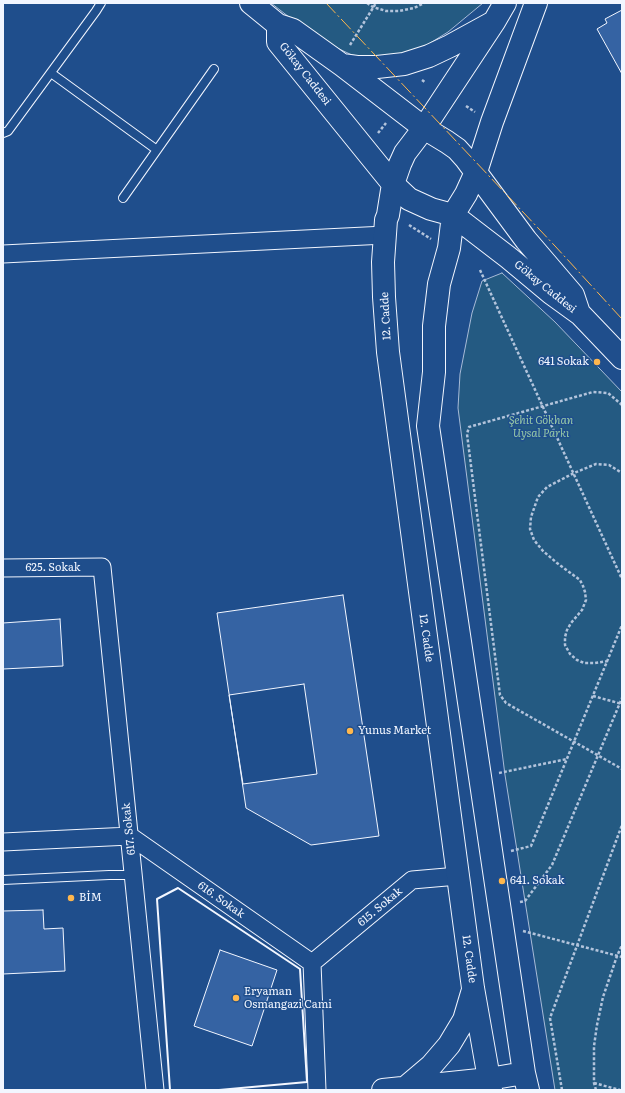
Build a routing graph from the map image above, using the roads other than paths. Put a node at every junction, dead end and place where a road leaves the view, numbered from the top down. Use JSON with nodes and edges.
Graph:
{"nodes":[{"id":1,"x":101,"y":3,"type":"edge"},
{"id":2,"x":251,"y":3,"type":"edge"},
{"id":3,"x":536,"y":3,"type":"edge"},
{"id":4,"x":499,"y":12,"type":"edge"},
{"id":5,"x":278,"y":25,"type":"junction"},
{"id":6,"x":344,"y":57,"type":"junction"},
{"id":7,"x":214,"y":69,"type":"dead end"},
{"id":8,"x":51,"y":73,"type":"junction"},
{"id":9,"x":424,"y":128,"type":"junction"},
{"id":10,"x":3,"y":133,"type":"edge"},
{"id":11,"x":157,"y":150,"type":"junction"},
{"id":12,"x":476,"y":172,"type":"junction"},
{"id":13,"x":393,"y":184,"type":"junction"},
{"id":14,"x":123,"y":198,"type":"dead end"},
{"id":15,"x":453,"y":215,"type":"junction"},
{"id":16,"x":385,"y":235,"type":"junction"},
{"id":17,"x":3,"y":254,"type":"edge"},
{"id":18,"x":580,"y":314,"type":"junction"},
{"id":19,"x":622,"y":358,"type":"edge"},
{"id":20,"x":102,"y":567,"type":"joint"},
{"id":21,"x":3,"y":568,"type":"edge"},
{"id":22,"x":130,"y":836,"type":"junction"},
{"id":23,"x":3,"y":842,"type":"edge"},
{"id":24,"x":134,"y":874,"type":"junction"},
{"id":25,"x":458,"y":876,"type":"junction"},
{"id":26,"x":3,"y":880,"type":"edge"},
{"id":27,"x":312,"y":963,"type":"junction"},
{"id":28,"x":473,"y":988,"type":"junction"},
{"id":29,"x":526,"y":1081,"type":"edge"},
{"id":30,"x":490,"y":1085,"type":"edge"},
{"id":31,"x":405,"y":1088,"type":"junction"},
{"id":32,"x":155,"y":1090,"type":"edge"},
{"id":33,"x":317,"y":1090,"type":"edge"},
{"id":34,"x":383,"y":1090,"type":"edge"}],
"edges":[{"from":1,"to":8,"type":"lane"},
{"from":2,"to":5,"type":"main road"},
{"from":3,"to":12,"type":"main road"},
{"from":4,"to":6,"type":"main road"},
{"from":4,"to":9,"type":"main road"},
{"from":5,"to":6,"type":"main road","name":"Gökay Caddesi"},
{"from":5,"to":13,"type":"main road","name":"Gökay Caddesi"},
{"from":6,"to":9,"type":"main road","name":"Gökay Caddesi"},
{"from":7,"to":11,"type":"lane"},
{"from":8,"to":10,"type":"lane"},
{"from":8,"to":11,"type":"lane"},
{"from":9,"to":12,"type":"main road"},
{"from":9,"to":13,"type":"main road"},
{"from":11,"to":14,"type":"lane"},
{"from":12,"to":15,"type":"main road"},
{"from":12,"to":18,"type":"main road","name":"Gökay Caddesi"},
{"from":13,"to":15,"type":"main road"},
{"from":13,"to":16,"type":"main road","name":"12. Cadde"},
{"from":15,"to":18,"type":"main road","name":"Gökay Caddesi"},
{"from":15,"to":29,"type":"main road"},
{"from":16,"to":17,"type":"street"},
{"from":16,"to":25,"type":"main road","name":"12. Cadde"},
{"from":18,"to":19,"type":"main road","name":"Gökay Caddesi"},
{"from":20,"to":21,"type":"street","name":"625. Sokak"},
{"from":20,"to":22,"type":"street","name":"617. Sokak"},
{"from":22,"to":23,"type":"street"},
{"from":22,"to":24,"type":"street","name":"617. Sokak"},
{"from":22,"to":27,"type":"street","name":"616. Sokak"},
{"from":24,"to":26,"type":"lane"},
{"from":24,"to":32,"type":"street","name":"617. Sokak"},
{"from":25,"to":27,"type":"street","name":"615. Sokak"},
{"from":25,"to":28,"type":"main road","name":"12. Cadde"},
{"from":27,"to":33,"type":"street"},
{"from":28,"to":30,"type":"main road","name":"12. Cadde"},
{"from":28,"to":31,"type":"main road"},
{"from":29,"to":30,"type":"main road"},
{"from":30,"to":31,"type":"main road"},
{"from":31,"to":34,"type":"main road"}]}
